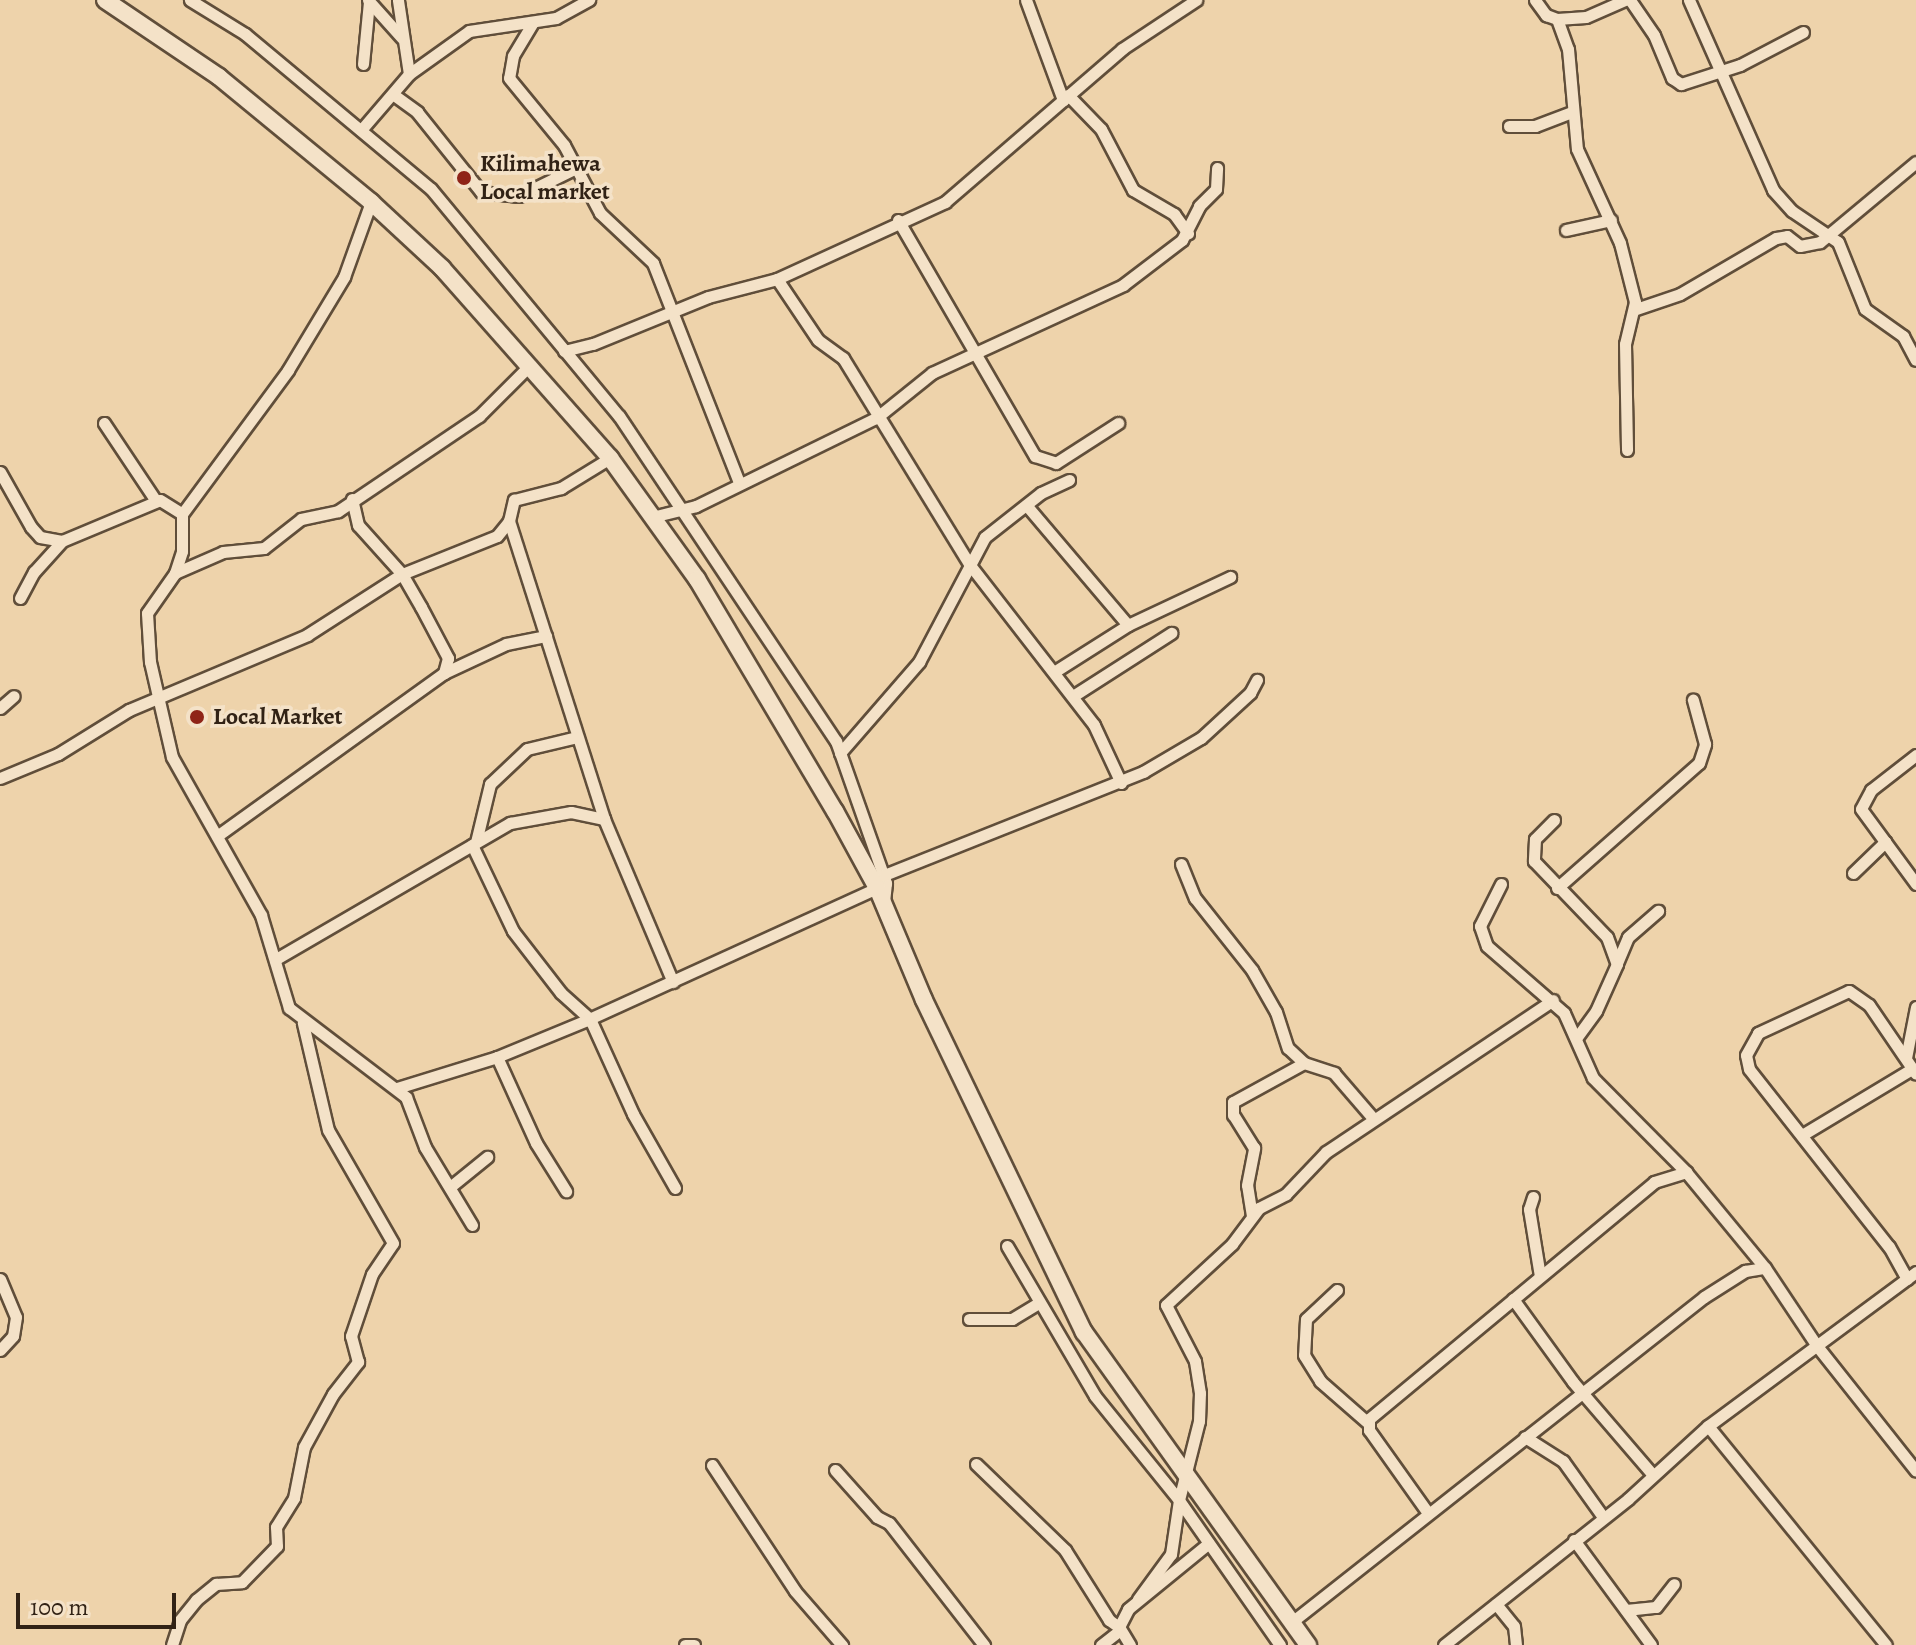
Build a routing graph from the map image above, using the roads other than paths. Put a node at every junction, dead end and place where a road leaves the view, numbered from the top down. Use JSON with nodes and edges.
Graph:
{"nodes":[{"id":1,"x":105,"y":0,"type":"edge"},
{"id":2,"x":190,"y":0,"type":"edge"},
{"id":3,"x":398,"y":0,"type":"edge"},
{"id":4,"x":589,"y":0,"type":"edge"},
{"id":5,"x":1026,"y":0,"type":"edge"},
{"id":6,"x":1196,"y":0,"type":"edge"},
{"id":7,"x":1535,"y":0,"type":"edge"},
{"id":8,"x":1628,"y":0,"type":"edge"},
{"id":9,"x":1689,"y":0,"type":"edge"},
{"id":10,"x":368,"y":1,"type":"edge"},
{"id":11,"x":1181,"y":6,"type":"edge"},
{"id":12,"x":1557,"y":19,"type":"junction"},
{"id":13,"x":532,"y":24,"type":"junction"},
{"id":14,"x":1803,"y":32,"type":"dead end"},
{"id":15,"x":402,"y":38,"type":"junction"},
{"id":16,"x":363,"y":64,"type":"dead end"},
{"id":17,"x":1719,"y":72,"type":"junction"},
{"id":18,"x":409,"y":74,"type":"junction"},
{"id":19,"x":394,"y":95,"type":"junction"},
{"id":20,"x":1066,"y":97,"type":"junction"},
{"id":21,"x":1571,"y":112,"type":"junction"},
{"id":22,"x":1509,"y":126,"type":"dead end"},
{"id":23,"x":361,"y":130,"type":"junction"},
{"id":24,"x":1916,"y":162,"type":"edge"},
{"id":25,"x":576,"y":168,"type":"junction"},
{"id":26,"x":1217,"y":168,"type":"dead end"},
{"id":27,"x":371,"y":202,"type":"junction"},
{"id":28,"x":898,"y":220,"type":"junction"},
{"id":29,"x":1611,"y":220,"type":"junction"},
{"id":30,"x":1566,"y":230,"type":"dead end"},
{"id":31,"x":1188,"y":233,"type":"junction"},
{"id":32,"x":1832,"y":235,"type":"junction"},
{"id":33,"x":777,"y":279,"type":"junction"},
{"id":34,"x":1636,"y":309,"type":"junction"},
{"id":35,"x":670,"y":313,"type":"junction"},
{"id":36,"x":564,"y":351,"type":"junction"},
{"id":37,"x":978,"y":356,"type":"junction"},
{"id":38,"x":1916,"y":360,"type":"edge"},
{"id":39,"x":528,"y":367,"type":"junction"},
{"id":40,"x":876,"y":418,"type":"junction"},
{"id":41,"x":104,"y":423,"type":"dead end"},
{"id":42,"x":1118,"y":423,"type":"dead end"},
{"id":43,"x":1627,"y":450,"type":"dead end"},
{"id":44,"x":610,"y":458,"type":"junction"},
{"id":45,"x":0,"y":472,"type":"edge"},
{"id":46,"x":1069,"y":480,"type":"dead end"},
{"id":47,"x":739,"y":483,"type":"junction"},
{"id":48,"x":352,"y":499,"type":"junction"},
{"id":49,"x":156,"y":501,"type":"junction"},
{"id":50,"x":1027,"y":506,"type":"junction"},
{"id":51,"x":680,"y":511,"type":"junction"},
{"id":52,"x":182,"y":514,"type":"junction"},
{"id":53,"x":652,"y":517,"type":"junction"},
{"id":54,"x":509,"y":521,"type":"junction"},
{"id":55,"x":62,"y":541,"type":"junction"},
{"id":56,"x":970,"y":565,"type":"junction"},
{"id":57,"x":175,"y":573,"type":"junction"},
{"id":58,"x":402,"y":574,"type":"junction"},
{"id":59,"x":1230,"y":577,"type":"dead end"},
{"id":60,"x":20,"y":598,"type":"dead end"},
{"id":61,"x":1128,"y":625,"type":"junction"},
{"id":62,"x":1171,"y":633,"type":"dead end"},
{"id":63,"x":546,"y":636,"type":"junction"},
{"id":64,"x":1054,"y":672,"type":"junction"},
{"id":65,"x":444,"y":673,"type":"junction"},
{"id":66,"x":1257,"y":680,"type":"dead end"},
{"id":67,"x":14,"y":696,"type":"dead end"},
{"id":68,"x":1073,"y":696,"type":"junction"},
{"id":69,"x":159,"y":697,"type":"junction"},
{"id":70,"x":1693,"y":700,"type":"dead end"},
{"id":71,"x":0,"y":708,"type":"edge"},
{"id":72,"x":577,"y":737,"type":"junction"},
{"id":73,"x":840,"y":753,"type":"junction"},
{"id":74,"x":1916,"y":755,"type":"edge"},
{"id":75,"x":0,"y":778,"type":"edge"},
{"id":76,"x":1121,"y":783,"type":"junction"},
{"id":77,"x":604,"y":819,"type":"junction"},
{"id":78,"x":1554,"y":820,"type":"dead end"},
{"id":79,"x":217,"y":836,"type":"junction"},
{"id":80,"x":1885,"y":842,"type":"junction"},
{"id":81,"x":474,"y":843,"type":"junction"},
{"id":82,"x":1181,"y":864,"type":"dead end"},
{"id":83,"x":1912,"y":870,"type":"edge"},
{"id":84,"x":1853,"y":873,"type":"dead end"},
{"id":85,"x":1501,"y":884,"type":"dead end"},
{"id":86,"x":1916,"y":884,"type":"edge"},
{"id":87,"x":1557,"y":888,"type":"junction"},
{"id":88,"x":881,"y":889,"type":"junction"},
{"id":89,"x":1658,"y":911,"type":"dead end"},
{"id":90,"x":276,"y":959,"type":"junction"},
{"id":91,"x":1617,"y":964,"type":"junction"},
{"id":92,"x":673,"y":982,"type":"junction"},
{"id":93,"x":1553,"y":1000,"type":"junction"},
{"id":94,"x":1916,"y":1007,"type":"edge"},
{"id":95,"x":590,"y":1019,"type":"junction"},
{"id":96,"x":303,"y":1023,"type":"junction"},
{"id":97,"x":1577,"y":1037,"type":"junction"},
{"id":98,"x":497,"y":1057,"type":"junction"},
{"id":99,"x":1304,"y":1063,"type":"junction"},
{"id":100,"x":1911,"y":1067,"type":"edge"},
{"id":101,"x":397,"y":1088,"type":"junction"},
{"id":102,"x":1372,"y":1117,"type":"junction"},
{"id":103,"x":1802,"y":1135,"type":"junction"},
{"id":104,"x":487,"y":1157,"type":"dead end"},
{"id":105,"x":1686,"y":1172,"type":"junction"},
{"id":106,"x":450,"y":1187,"type":"junction"},
{"id":107,"x":675,"y":1188,"type":"dead end"},
{"id":108,"x":566,"y":1191,"type":"dead end"},
{"id":109,"x":1533,"y":1197,"type":"dead end"},
{"id":110,"x":1251,"y":1216,"type":"junction"},
{"id":111,"x":472,"y":1225,"type":"dead end"},
{"id":112,"x":1007,"y":1246,"type":"dead end"},
{"id":113,"x":1765,"y":1268,"type":"junction"},
{"id":114,"x":1540,"y":1276,"type":"junction"},
{"id":115,"x":1911,"y":1276,"type":"edge"},
{"id":116,"x":0,"y":1279,"type":"edge"},
{"id":117,"x":1337,"y":1290,"type":"dead end"},
{"id":118,"x":1513,"y":1299,"type":"junction"},
{"id":119,"x":1037,"y":1304,"type":"junction"},
{"id":120,"x":969,"y":1319,"type":"dead end"},
{"id":121,"x":1817,"y":1346,"type":"junction"},
{"id":122,"x":0,"y":1350,"type":"edge"},
{"id":123,"x":1584,"y":1391,"type":"junction"},
{"id":124,"x":1368,"y":1423,"type":"junction"},
{"id":125,"x":1708,"y":1426,"type":"junction"},
{"id":126,"x":1525,"y":1437,"type":"junction"},
{"id":127,"x":976,"y":1464,"type":"dead end"},
{"id":128,"x":712,"y":1465,"type":"dead end"},
{"id":129,"x":1186,"y":1467,"type":"junction"},
{"id":130,"x":835,"y":1470,"type":"dead end"},
{"id":131,"x":1916,"y":1471,"type":"edge"},
{"id":132,"x":1652,"y":1474,"type":"junction"},
{"id":133,"x":1179,"y":1500,"type":"junction"},
{"id":134,"x":1428,"y":1513,"type":"junction"},
{"id":135,"x":1603,"y":1517,"type":"junction"},
{"id":136,"x":1574,"y":1540,"type":"junction"},
{"id":137,"x":1209,"y":1543,"type":"junction"},
{"id":138,"x":1674,"y":1584,"type":"dead end"},
{"id":139,"x":1138,"y":1599,"type":"junction"},
{"id":140,"x":1496,"y":1604,"type":"junction"},
{"id":141,"x":1626,"y":1610,"type":"junction"},
{"id":142,"x":1293,"y":1621,"type":"junction"},
{"id":143,"x":1120,"y":1628,"type":"junction"},
{"id":144,"x":172,"y":1645,"type":"edge"},
{"id":145,"x":685,"y":1645,"type":"edge"},
{"id":146,"x":694,"y":1645,"type":"edge"},
{"id":147,"x":842,"y":1645,"type":"edge"},
{"id":148,"x":984,"y":1645,"type":"edge"},
{"id":149,"x":1101,"y":1645,"type":"edge"},
{"id":150,"x":1130,"y":1645,"type":"edge"},
{"id":151,"x":1280,"y":1645,"type":"edge"},
{"id":152,"x":1308,"y":1645,"type":"edge"},
{"id":153,"x":1444,"y":1645,"type":"edge"},
{"id":154,"x":1516,"y":1645,"type":"edge"},
{"id":155,"x":1651,"y":1645,"type":"edge"},
{"id":156,"x":1886,"y":1645,"type":"edge"}],
"edges":[{"from":1,"to":27,"type":"main road"},
{"from":2,"to":23,"type":"street"},
{"from":3,"to":15,"type":"street"},
{"from":4,"to":13,"type":"street"},
{"from":5,"to":20,"type":"street"},
{"from":6,"to":11,"type":"street"},
{"from":7,"to":12,"type":"street"},
{"from":8,"to":12,"type":"street"},
{"from":8,"to":17,"type":"street"},
{"from":9,"to":17,"type":"street"},
{"from":10,"to":15,"type":"street"},
{"from":10,"to":16,"type":"street"},
{"from":11,"to":20,"type":"street"},
{"from":12,"to":21,"type":"street"},
{"from":13,"to":18,"type":"street"},
{"from":13,"to":25,"type":"street"},
{"from":14,"to":17,"type":"street"},
{"from":15,"to":18,"type":"street"},
{"from":17,"to":32,"type":"street"},
{"from":18,"to":19,"type":"street"},
{"from":19,"to":23,"type":"street"},
{"from":19,"to":25,"type":"street"},
{"from":20,"to":28,"type":"street"},
{"from":20,"to":31,"type":"street"},
{"from":21,"to":22,"type":"street"},
{"from":21,"to":29,"type":"street"},
{"from":23,"to":36,"type":"street"},
{"from":24,"to":32,"type":"street"},
{"from":25,"to":35,"type":"street"},
{"from":26,"to":31,"type":"street"},
{"from":27,"to":39,"type":"main road"},
{"from":27,"to":52,"type":"street"},
{"from":28,"to":33,"type":"street"},
{"from":28,"to":37,"type":"street"},
{"from":29,"to":30,"type":"street"},
{"from":29,"to":34,"type":"street"},
{"from":31,"to":37,"type":"street"},
{"from":32,"to":34,"type":"street"},
{"from":32,"to":38,"type":"street"},
{"from":33,"to":35,"type":"street"},
{"from":33,"to":40,"type":"street"},
{"from":34,"to":43,"type":"street"},
{"from":35,"to":36,"type":"street"},
{"from":35,"to":47,"type":"street"},
{"from":36,"to":51,"type":"street"},
{"from":37,"to":40,"type":"street"},
{"from":37,"to":42,"type":"street"},
{"from":39,"to":44,"type":"main road"},
{"from":39,"to":48,"type":"street"},
{"from":40,"to":47,"type":"street"},
{"from":40,"to":56,"type":"street"},
{"from":41,"to":49,"type":"street"},
{"from":44,"to":53,"type":"main road"},
{"from":44,"to":54,"type":"street"},
{"from":45,"to":55,"type":"street"},
{"from":46,"to":50,"type":"street"},
{"from":47,"to":51,"type":"street"},
{"from":48,"to":57,"type":"street"},
{"from":48,"to":58,"type":"street"},
{"from":49,"to":52,"type":"street"},
{"from":49,"to":55,"type":"street"},
{"from":50,"to":56,"type":"street"},
{"from":50,"to":61,"type":"street"},
{"from":51,"to":53,"type":"street"},
{"from":51,"to":73,"type":"street"},
{"from":52,"to":57,"type":"street"},
{"from":53,"to":88,"type":"main road"},
{"from":54,"to":58,"type":"street"},
{"from":54,"to":63,"type":"street"},
{"from":55,"to":60,"type":"street"},
{"from":56,"to":64,"type":"street"},
{"from":56,"to":73,"type":"street"},
{"from":57,"to":69,"type":"street"},
{"from":58,"to":65,"type":"street"},
{"from":58,"to":69,"type":"street"},
{"from":59,"to":61,"type":"street"},
{"from":61,"to":64,"type":"street"},
{"from":62,"to":68,"type":"street"},
{"from":63,"to":65,"type":"street"},
{"from":63,"to":72,"type":"street"},
{"from":64,"to":68,"type":"street"},
{"from":65,"to":79,"type":"street"},
{"from":66,"to":76,"type":"street"},
{"from":67,"to":71,"type":"street"},
{"from":68,"to":76,"type":"street"},
{"from":69,"to":75,"type":"street"},
{"from":69,"to":79,"type":"street"},
{"from":70,"to":87,"type":"street"},
{"from":72,"to":77,"type":"street"},
{"from":72,"to":81,"type":"street"},
{"from":73,"to":88,"type":"street"},
{"from":74,"to":80,"type":"street"},
{"from":76,"to":88,"type":"street"},
{"from":77,"to":81,"type":"street"},
{"from":77,"to":92,"type":"street"},
{"from":78,"to":87,"type":"street"},
{"from":79,"to":90,"type":"street"},
{"from":80,"to":83,"type":"street"},
{"from":80,"to":84,"type":"street"},
{"from":81,"to":90,"type":"street"},
{"from":81,"to":95,"type":"street"},
{"from":82,"to":99,"type":"street"},
{"from":83,"to":86,"type":"street"},
{"from":85,"to":93,"type":"street"},
{"from":87,"to":91,"type":"street"},
{"from":88,"to":92,"type":"street"},
{"from":88,"to":129,"type":"main road"},
{"from":89,"to":91,"type":"street"},
{"from":90,"to":96,"type":"street"},
{"from":91,"to":97,"type":"street"},
{"from":92,"to":95,"type":"street"},
{"from":93,"to":97,"type":"street"},
{"from":93,"to":102,"type":"street"},
{"from":94,"to":100,"type":"street"},
{"from":95,"to":98,"type":"street"},
{"from":95,"to":107,"type":"street"},
{"from":96,"to":101,"type":"street"},
{"from":96,"to":144,"type":"street"},
{"from":97,"to":105,"type":"street"},
{"from":98,"to":101,"type":"street"},
{"from":98,"to":108,"type":"street"},
{"from":99,"to":102,"type":"street"},
{"from":99,"to":110,"type":"street"},
{"from":100,"to":103,"type":"street"},
{"from":100,"to":103,"type":"street"},
{"from":101,"to":106,"type":"street"},
{"from":102,"to":110,"type":"street"},
{"from":103,"to":115,"type":"street"},
{"from":104,"to":106,"type":"street"},
{"from":105,"to":113,"type":"street"},
{"from":105,"to":114,"type":"street"},
{"from":106,"to":111,"type":"street"},
{"from":109,"to":114,"type":"street"},
{"from":110,"to":129,"type":"street"},
{"from":112,"to":119,"type":"street"},
{"from":113,"to":121,"type":"street"},
{"from":113,"to":123,"type":"street"},
{"from":114,"to":118,"type":"street"},
{"from":115,"to":121,"type":"street"},
{"from":116,"to":122,"type":"street"},
{"from":117,"to":124,"type":"street"},
{"from":118,"to":123,"type":"street"},
{"from":118,"to":124,"type":"street"},
{"from":119,"to":120,"type":"street"},
{"from":119,"to":133,"type":"street"},
{"from":121,"to":125,"type":"street"},
{"from":121,"to":131,"type":"street"},
{"from":123,"to":126,"type":"street"},
{"from":123,"to":132,"type":"street"},
{"from":124,"to":134,"type":"street"},
{"from":125,"to":132,"type":"street"},
{"from":125,"to":156,"type":"street"},
{"from":126,"to":134,"type":"street"},
{"from":126,"to":135,"type":"street"},
{"from":127,"to":143,"type":"street"},
{"from":128,"to":147,"type":"street"},
{"from":129,"to":133,"type":"street"},
{"from":129,"to":142,"type":"main road"},
{"from":130,"to":148,"type":"street"},
{"from":132,"to":135,"type":"street"},
{"from":133,"to":137,"type":"street"},
{"from":133,"to":139,"type":"street"},
{"from":134,"to":142,"type":"street"},
{"from":135,"to":136,"type":"street"},
{"from":136,"to":140,"type":"street"},
{"from":136,"to":141,"type":"street"},
{"from":137,"to":139,"type":"street"},
{"from":137,"to":151,"type":"street"},
{"from":138,"to":141,"type":"street"},
{"from":139,"to":143,"type":"street"},
{"from":140,"to":153,"type":"street"},
{"from":140,"to":154,"type":"street"},
{"from":141,"to":155,"type":"street"},
{"from":142,"to":152,"type":"main road"},
{"from":143,"to":149,"type":"street"},
{"from":143,"to":150,"type":"street"},
{"from":145,"to":146,"type":"street"}]}
